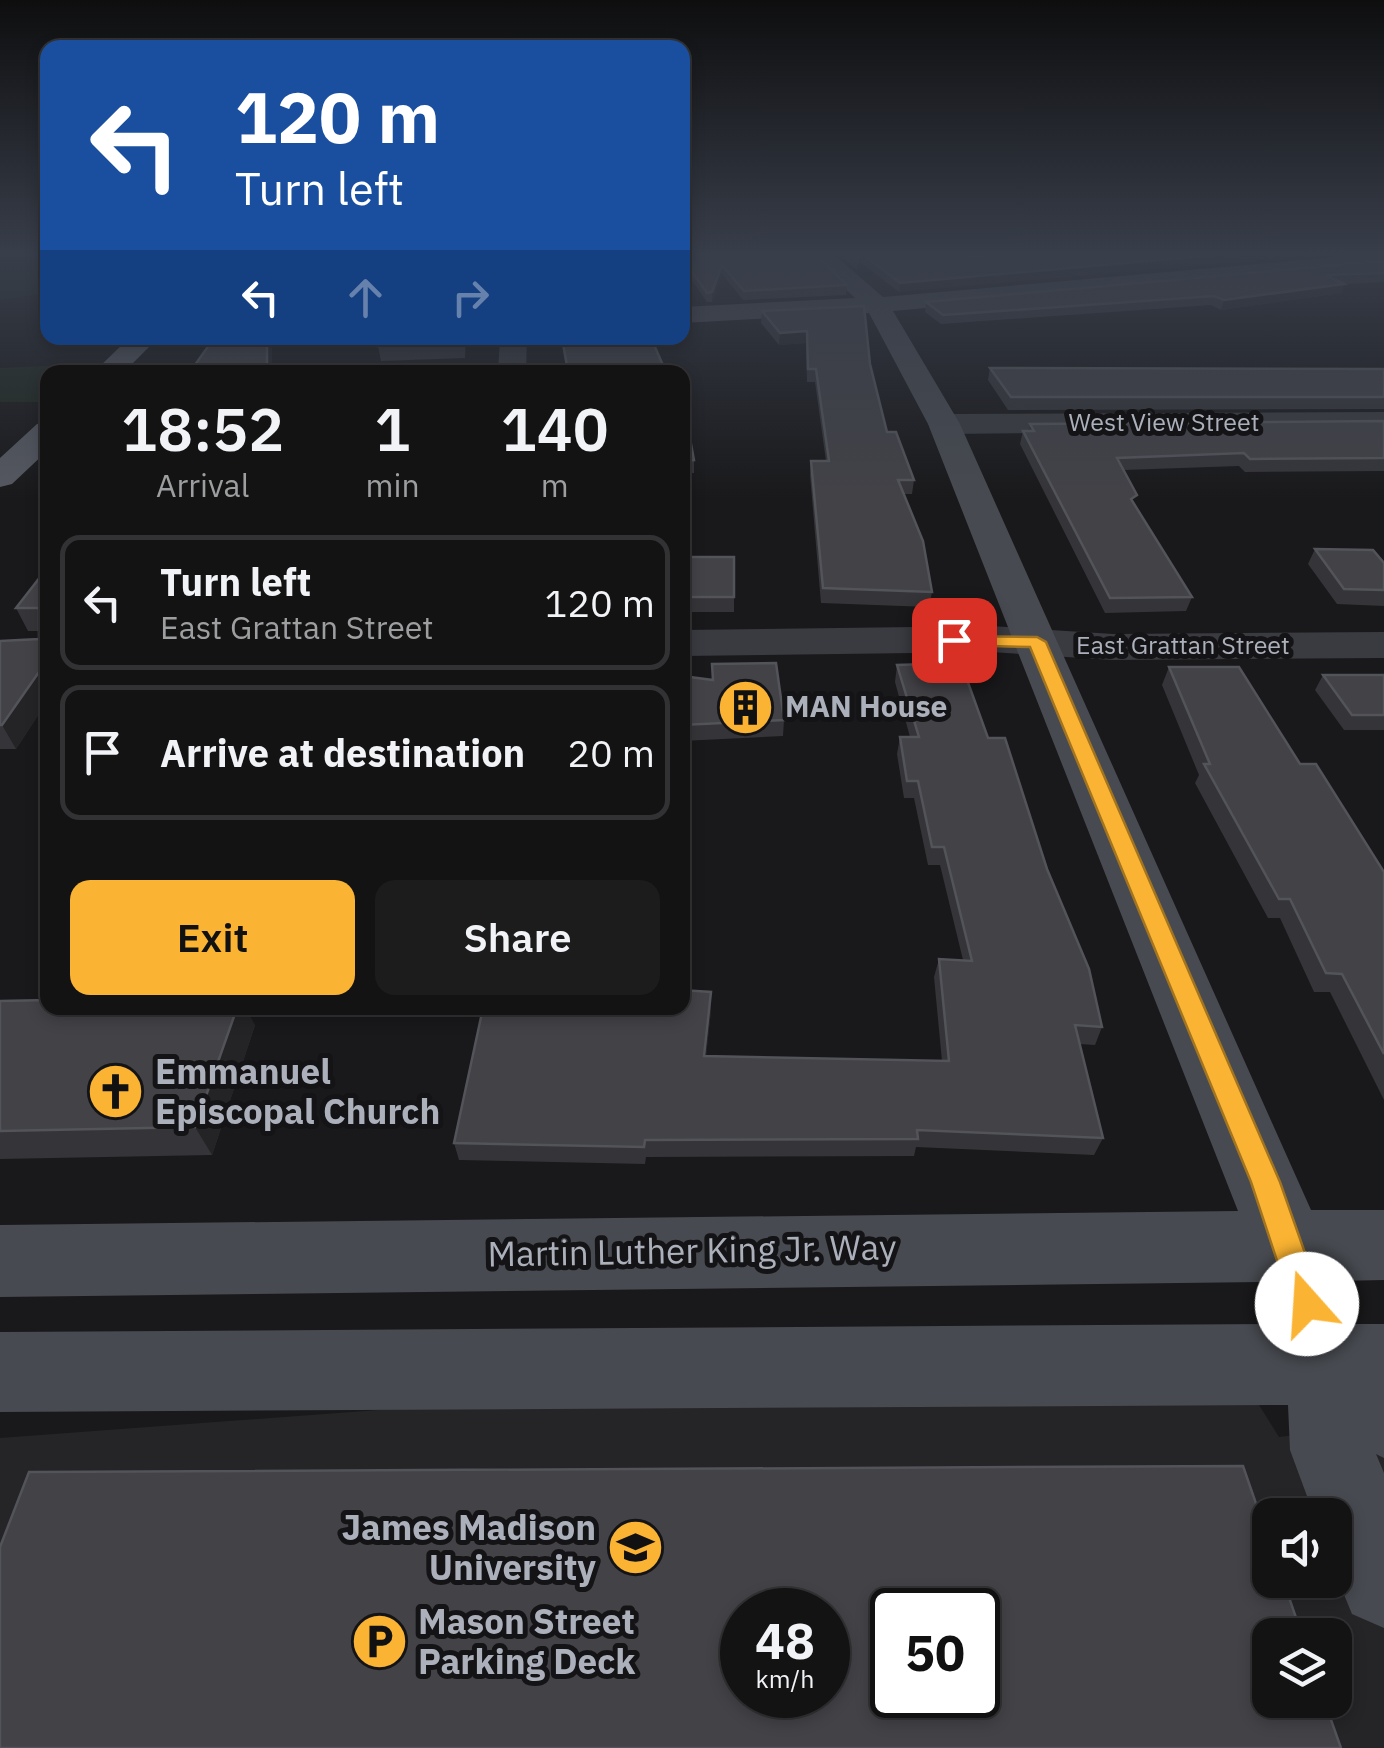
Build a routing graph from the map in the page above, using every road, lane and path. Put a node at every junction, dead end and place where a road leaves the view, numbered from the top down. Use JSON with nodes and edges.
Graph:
{"nodes":[{"id":1,"x":894,"y":335,"type":"edge"},
{"id":2,"x":137,"y":345,"type":"edge"},
{"id":3,"x":115,"y":365,"type":"edge"},
{"id":4,"x":1384,"y":420,"type":"edge"},
{"id":5,"x":944,"y":424,"type":"junction"},
{"id":6,"x":40,"y":439,"type":"edge"},
{"id":7,"x":0,"y":477,"type":"edge"},
{"id":8,"x":690,"y":642,"type":"edge"},
{"id":9,"x":1037,"y":642,"type":"junction"},
{"id":10,"x":1384,"y":645,"type":"edge"},
{"id":11,"x":1286,"y":1244,"type":"junction"},
{"id":12,"x":1384,"y":1245,"type":"edge"},
{"id":13,"x":0,"y":1261,"type":"edge"},
{"id":14,"x":0,"y":1372,"type":"edge"},
{"id":15,"x":1365,"y":1381,"type":"edge"},
{"id":16,"x":1384,"y":1582,"type":"edge"}],
"edges":[{"from":1,"to":5,"type":"main road"},
{"from":2,"to":3,"type":"main road"},
{"from":4,"to":5,"type":"street","name":"West View Street"},
{"from":5,"to":9,"type":"main road"},
{"from":6,"to":7,"type":"main road"},
{"from":8,"to":9,"type":"street","name":"East Grattan Street"},
{"from":9,"to":10,"type":"street","name":"East Grattan Street"},
{"from":9,"to":11,"type":"main road"},
{"from":11,"to":12,"type":"main road","name":"Martin Luther King Jr. Way"},
{"from":11,"to":13,"type":"main road","name":"Martin Luther King Jr. Way"},
{"from":11,"to":15,"type":"main road"},
{"from":14,"to":15,"type":"main road"},
{"from":15,"to":16,"type":"main road"}]}
